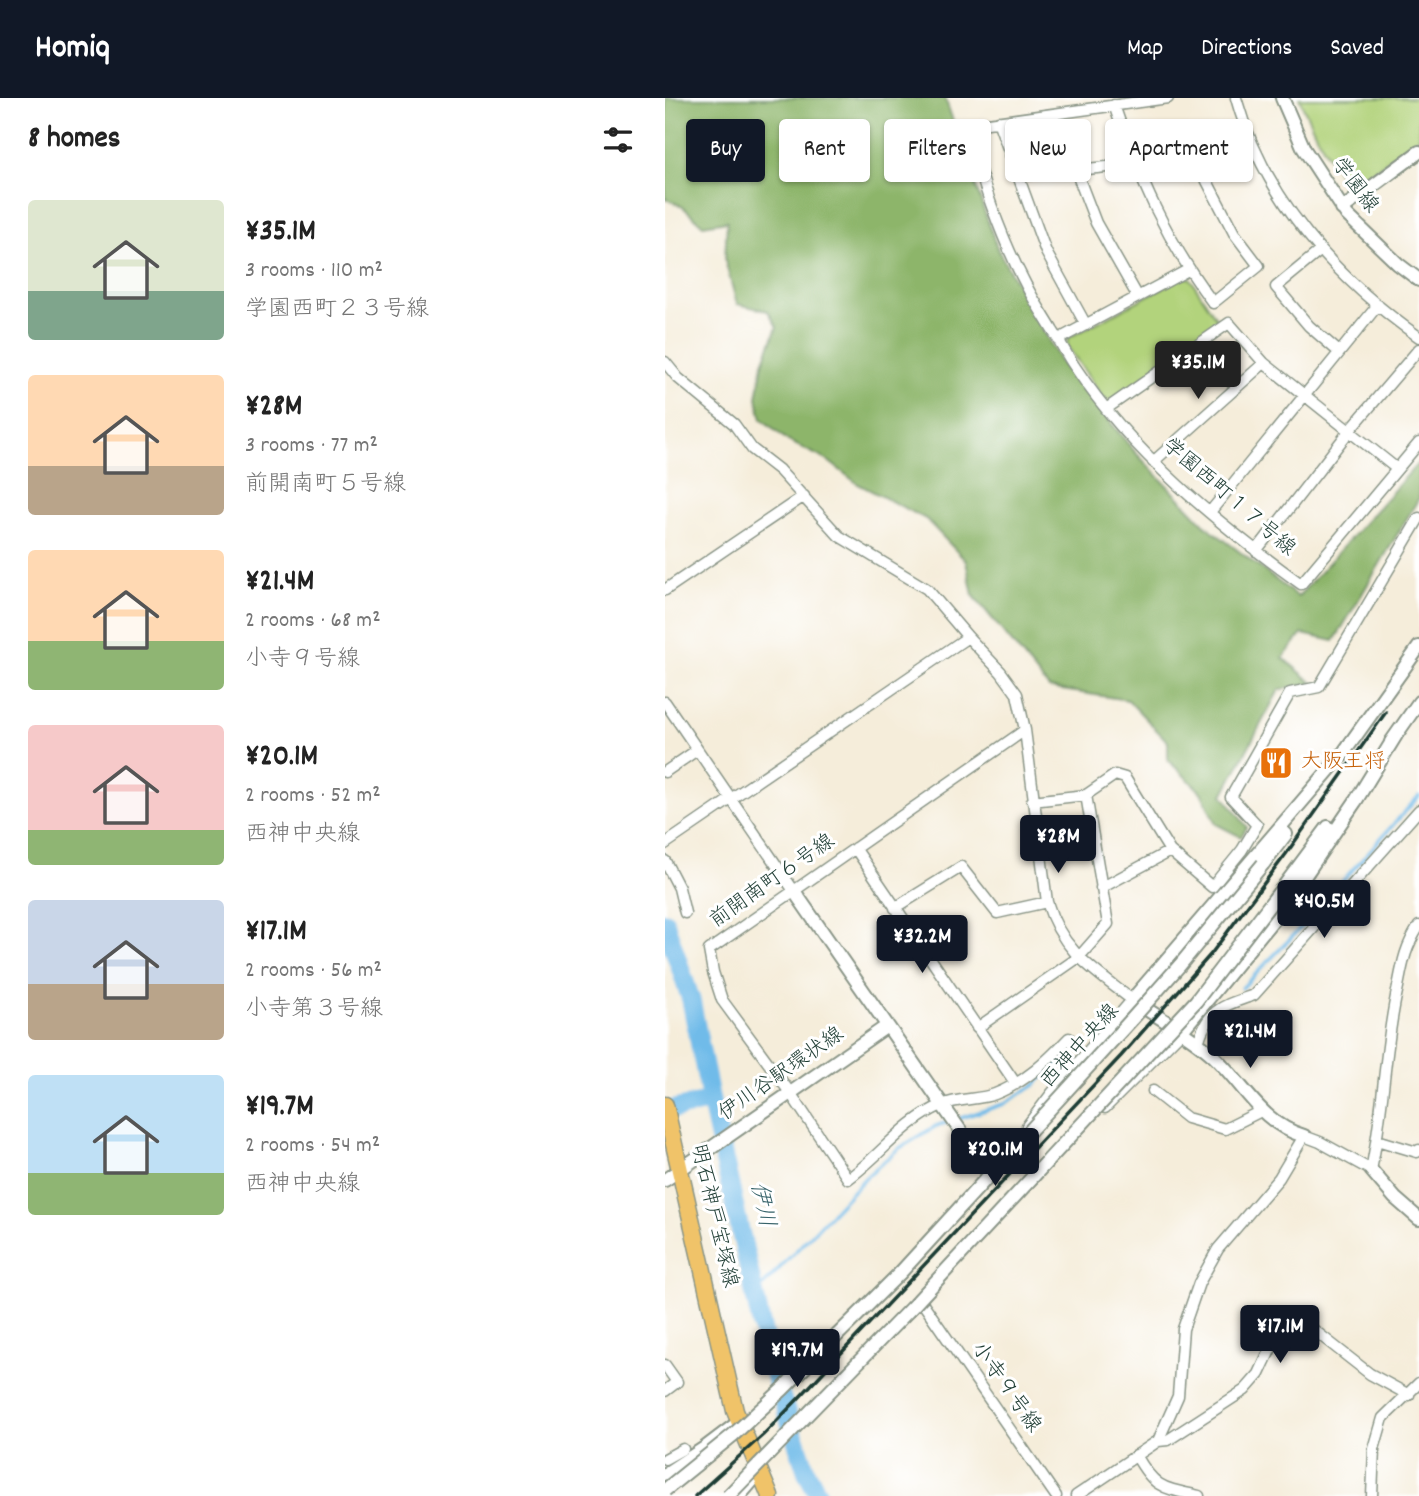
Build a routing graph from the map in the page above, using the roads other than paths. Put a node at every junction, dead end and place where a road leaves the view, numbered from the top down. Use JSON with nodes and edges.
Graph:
{"nodes":[{"id":1,"x":1168,"y":98,"type":"edge"},
{"id":2,"x":1236,"y":98,"type":"edge"},
{"id":3,"x":1282,"y":98,"type":"edge"},
{"id":4,"x":1114,"y":105,"type":"junction"},
{"id":5,"x":1119,"y":119,"type":"edge"},
{"id":6,"x":998,"y":121,"type":"junction"},
{"id":7,"x":1005,"y":140,"type":"edge"},
{"id":8,"x":1254,"y":148,"type":"joint"},
{"id":9,"x":1419,"y":152,"type":"edge"},
{"id":10,"x":1020,"y":182,"type":"edge"},
{"id":11,"x":1080,"y":182,"type":"edge"},
{"id":12,"x":1142,"y":182,"type":"edge"},
{"id":13,"x":1207,"y":182,"type":"edge"},
{"id":14,"x":1342,"y":209,"type":"junction"},
{"id":15,"x":1321,"y":250,"type":"junction"},
{"id":16,"x":1188,"y":270,"type":"junction"},
{"id":17,"x":1419,"y":281,"type":"edge"},
{"id":18,"x":1138,"y":297,"type":"junction"},
{"id":19,"x":1378,"y":305,"type":"junction"},
{"id":20,"x":1086,"y":325,"type":"junction"},
{"id":21,"x":1419,"y":337,"type":"edge"},
{"id":22,"x":1059,"y":340,"type":"junction"},
{"id":23,"x":1419,"y":349,"type":"edge"},
{"id":24,"x":1339,"y":352,"type":"junction"},
{"id":25,"x":665,"y":362,"type":"edge"},
{"id":26,"x":1264,"y":363,"type":"junction"},
{"id":27,"x":1304,"y":395,"type":"junction"},
{"id":28,"x":1106,"y":409,"type":"junction"},
{"id":29,"x":1350,"y":430,"type":"junction"},
{"id":30,"x":1419,"y":443,"type":"edge"},
{"id":31,"x":1153,"y":462,"type":"junction"},
{"id":32,"x":1397,"y":470,"type":"junction"},
{"id":33,"x":804,"y":496,"type":"junction"},
{"id":34,"x":1210,"y":512,"type":"junction"},
{"id":35,"x":1419,"y":518,"type":"edge"},
{"id":36,"x":1256,"y":551,"type":"junction"},
{"id":37,"x":665,"y":590,"type":"edge"},
{"id":38,"x":968,"y":637,"type":"junction"},
{"id":39,"x":1419,"y":647,"type":"edge"},
{"id":40,"x":665,"y":702,"type":"edge"},
{"id":41,"x":1419,"y":702,"type":"edge"},
{"id":42,"x":1025,"y":730,"type":"junction"},
{"id":43,"x":1396,"y":735,"type":"junction"},
{"id":44,"x":697,"y":750,"type":"junction"},
{"id":45,"x":1341,"y":756,"type":"junction"},
{"id":46,"x":665,"y":772,"type":"edge"},
{"id":47,"x":1086,"y":795,"type":"junction"},
{"id":48,"x":730,"y":799,"type":"junction"},
{"id":49,"x":1033,"y":801,"type":"junction"},
{"id":50,"x":1419,"y":810,"type":"edge"},
{"id":51,"x":665,"y":844,"type":"edge"},
{"id":52,"x":855,"y":848,"type":"junction"},
{"id":53,"x":1170,"y":851,"type":"junction"},
{"id":54,"x":665,"y":861,"type":"edge"},
{"id":55,"x":1101,"y":888,"type":"junction"},
{"id":56,"x":794,"y":891,"type":"junction"},
{"id":57,"x":1047,"y":902,"type":"junction"},
{"id":58,"x":895,"y":908,"type":"junction"},
{"id":59,"x":685,"y":913,"type":"dead end"},
{"id":60,"x":1419,"y":926,"type":"edge"},
{"id":61,"x":1079,"y":957,"type":"junction"},
{"id":62,"x":1132,"y":1000,"type":"junction"},
{"id":63,"x":887,"y":1026,"type":"junction"},
{"id":64,"x":977,"y":1028,"type":"junction"},
{"id":65,"x":1181,"y":1032,"type":"junction"},
{"id":66,"x":1069,"y":1038,"type":"dead end"},
{"id":67,"x":1198,"y":1043,"type":"junction"},
{"id":68,"x":1016,"y":1084,"type":"junction"},
{"id":69,"x":1153,"y":1091,"type":"dead end"},
{"id":70,"x":791,"y":1094,"type":"junction"},
{"id":71,"x":945,"y":1107,"type":"junction"},
{"id":72,"x":666,"y":1110,"type":"edge"},
{"id":73,"x":1261,"y":1111,"type":"junction"},
{"id":74,"x":1304,"y":1136,"type":"junction"},
{"id":75,"x":1377,"y":1140,"type":"junction"},
{"id":76,"x":1419,"y":1150,"type":"edge"},
{"id":77,"x":685,"y":1165,"type":"junction"},
{"id":78,"x":1371,"y":1170,"type":"junction"},
{"id":79,"x":989,"y":1172,"type":"junction"},
{"id":80,"x":665,"y":1180,"type":"edge"},
{"id":81,"x":1419,"y":1219,"type":"edge"},
{"id":82,"x":922,"y":1303,"type":"junction"},
{"id":83,"x":665,"y":1364,"type":"edge"},
{"id":84,"x":1419,"y":1383,"type":"edge"},
{"id":85,"x":665,"y":1391,"type":"edge"},
{"id":86,"x":1409,"y":1395,"type":"junction"},
{"id":87,"x":745,"y":1417,"type":"junction"},
{"id":88,"x":1157,"y":1441,"type":"junction"},
{"id":89,"x":683,"y":1449,"type":"dead end"},
{"id":90,"x":1136,"y":1455,"type":"junction"},
{"id":91,"x":763,"y":1467,"type":"junction"},
{"id":92,"x":666,"y":1468,"type":"edge"},
{"id":93,"x":665,"y":1490,"type":"edge"},
{"id":94,"x":728,"y":1496,"type":"edge"},
{"id":95,"x":739,"y":1496,"type":"edge"},
{"id":96,"x":770,"y":1496,"type":"edge"},
{"id":97,"x":1056,"y":1496,"type":"edge"},
{"id":98,"x":1076,"y":1496,"type":"edge"},
{"id":99,"x":1199,"y":1496,"type":"edge"},
{"id":100,"x":1372,"y":1496,"type":"edge"}],
"edges":[{"from":1,"to":4,"type":"street","name":"学園西町１７号線"},
{"from":2,"to":8,"type":"street"},
{"from":3,"to":14,"type":"street","name":"学園線"},
{"from":4,"to":5,"type":"street"},
{"from":4,"to":6,"type":"street","name":"学園西町１７号線"},
{"from":6,"to":7,"type":"street"},
{"from":6,"to":22,"type":"street","name":"学園西町１７号線"},
{"from":8,"to":15,"type":"street"},
{"from":9,"to":14,"type":"street"},
{"from":10,"to":20,"type":"street"},
{"from":11,"to":18,"type":"street"},
{"from":12,"to":16,"type":"street"},
{"from":13,"to":16,"type":"street"},
{"from":14,"to":17,"type":"street","name":"学園線"},
{"from":15,"to":19,"type":"street"},
{"from":15,"to":24,"type":"street"},
{"from":16,"to":18,"type":"street"},
{"from":18,"to":20,"type":"street"},
{"from":19,"to":21,"type":"street"},
{"from":19,"to":24,"type":"street"},
{"from":20,"to":22,"type":"street"},
{"from":22,"to":28,"type":"street","name":"学園西町１７号線"},
{"from":23,"to":29,"type":"street"},
{"from":24,"to":27,"type":"street"},
{"from":25,"to":33,"type":"street"},
{"from":26,"to":27,"type":"street"},
{"from":26,"to":28,"type":"street"},
{"from":26,"to":31,"type":"street"},
{"from":27,"to":29,"type":"street"},
{"from":27,"to":34,"type":"street"},
{"from":28,"to":31,"type":"street","name":"学園西町１７号線"},
{"from":29,"to":32,"type":"street"},
{"from":29,"to":36,"type":"street"},
{"from":30,"to":32,"type":"street","name":"学園西町１７号線"},
{"from":31,"to":34,"type":"street","name":"学園西町１７号線"},
{"from":32,"to":36,"type":"street","name":"学園西町１７号線"},
{"from":33,"to":37,"type":"street"},
{"from":33,"to":38,"type":"street"},
{"from":34,"to":36,"type":"street","name":"学園西町１７号線"},
{"from":35,"to":53,"type":"street"},
{"from":38,"to":42,"type":"street"},
{"from":38,"to":48,"type":"street"},
{"from":39,"to":45,"type":"street","name":"西神中央線"},
{"from":40,"to":44,"type":"street"},
{"from":41,"to":43,"type":"street"},
{"from":42,"to":49,"type":"street"},
{"from":42,"to":52,"type":"street","name":"前開南町６号線"},
{"from":43,"to":65,"type":"street"},
{"from":43,"to":94,"type":"street","bridge":true},
{"from":44,"to":46,"type":"street"},
{"from":44,"to":48,"type":"street"},
{"from":45,"to":62,"type":"street"},
{"from":45,"to":93,"type":"street","name":"西神中央線","bridge":true},
{"from":47,"to":49,"type":"street"},
{"from":47,"to":53,"type":"street"},
{"from":47,"to":55,"type":"street"},
{"from":48,"to":51,"type":"street"},
{"from":48,"to":56,"type":"street"},
{"from":49,"to":57,"type":"street"},
{"from":50,"to":67,"type":"street"},
{"from":52,"to":56,"type":"street","name":"前開南町６号線"},
{"from":52,"to":58,"type":"street"},
{"from":53,"to":55,"type":"street"},
{"from":54,"to":59,"type":"street"},
{"from":55,"to":61,"type":"street"},
{"from":56,"to":63,"type":"street"},
{"from":56,"to":70,"type":"street","name":"前開南町６号線"},
{"from":57,"to":58,"type":"street"},
{"from":57,"to":61,"type":"street"},
{"from":58,"to":64,"type":"street"},
{"from":60,"to":75,"type":"street"},
{"from":61,"to":62,"type":"street"},
{"from":61,"to":64,"type":"street"},
{"from":62,"to":65,"type":"street"},
{"from":62,"to":79,"type":"street","name":"西神中央線"},
{"from":63,"to":70,"type":"street","name":"伊川谷駅環状線"},
{"from":63,"to":71,"type":"street"},
{"from":64,"to":68,"type":"street"},
{"from":65,"to":67,"type":"street"},
{"from":65,"to":82,"type":"street"},
{"from":66,"to":68,"type":"street","name":"前開南町６号線"},
{"from":67,"to":73,"type":"street"},
{"from":68,"to":71,"type":"street","name":"前開南町６号線"},
{"from":69,"to":73,"type":"street"},
{"from":70,"to":71,"type":"street","name":"前開南町６号線"},
{"from":70,"to":77,"type":"street","name":"伊川谷駅環状線"},
{"from":71,"to":79,"type":"street"},
{"from":72,"to":77,"type":"main road","name":"明石神戸宝塚線"},
{"from":73,"to":74,"type":"street"},
{"from":74,"to":78,"type":"street"},
{"from":74,"to":88,"type":"street"},
{"from":75,"to":76,"type":"street"},
{"from":75,"to":78,"type":"street"},
{"from":77,"to":80,"type":"street","name":"伊川谷駅環状線"},
{"from":77,"to":87,"type":"main road","name":"明石神戸宝塚線"},
{"from":78,"to":81,"type":"street"},
{"from":79,"to":87,"type":"street","name":"西神中央線","bridge":true},
{"from":82,"to":91,"type":"street","bridge":true},
{"from":82,"to":97,"type":"street","name":"小寺９号線"},
{"from":83,"to":85,"type":"street"},
{"from":84,"to":86,"type":"street"},
{"from":86,"to":88,"type":"street"},
{"from":86,"to":100,"type":"street"},
{"from":87,"to":91,"type":"main road","name":"明石神戸宝塚線"},
{"from":87,"to":92,"type":"street"},
{"from":88,"to":90,"type":"street"},
{"from":89,"to":92,"type":"street"},
{"from":90,"to":98,"type":"street"},
{"from":90,"to":99,"type":"street"},
{"from":91,"to":95,"type":"street"},
{"from":91,"to":96,"type":"main road","name":"明石神戸宝塚線"}]}
